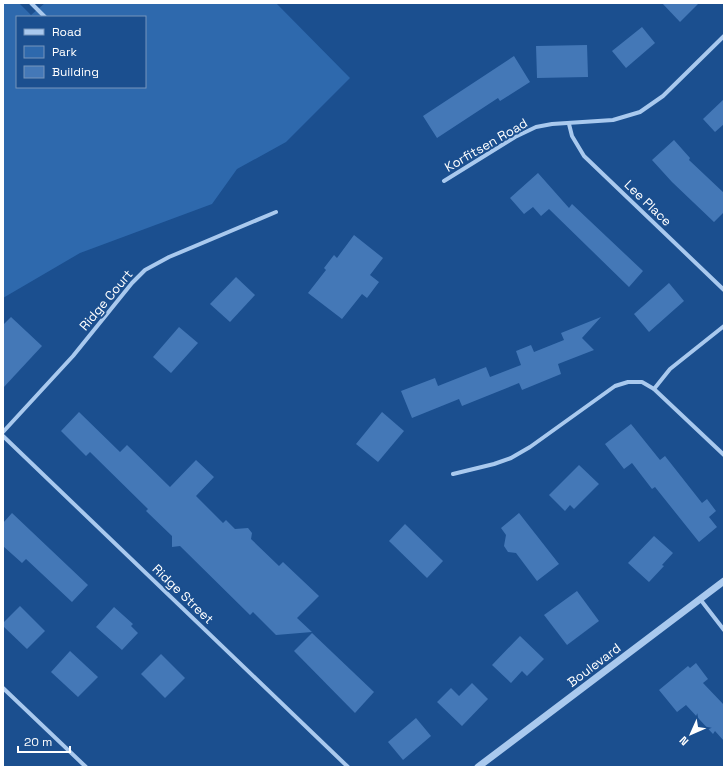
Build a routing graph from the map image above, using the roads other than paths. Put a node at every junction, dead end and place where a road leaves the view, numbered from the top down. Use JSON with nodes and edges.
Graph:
{"nodes":[{"id":1,"x":31,"y":3,"type":"edge"},
{"id":2,"x":44,"y":16,"type":"edge"},
{"id":3,"x":724,"y":36,"type":"edge"},
{"id":4,"x":569,"y":124,"type":"junction"},
{"id":5,"x":444,"y":181,"type":"dead end"},
{"id":6,"x":276,"y":212,"type":"dead end"},
{"id":7,"x":724,"y":290,"type":"edge"},
{"id":8,"x":724,"y":326,"type":"edge"},
{"id":9,"x":654,"y":389,"type":"junction"},
{"id":10,"x":3,"y":432,"type":"edge"},
{"id":11,"x":3,"y":436,"type":"edge"},
{"id":12,"x":724,"y":455,"type":"edge"},
{"id":13,"x":453,"y":474,"type":"dead end"},
{"id":14,"x":724,"y":581,"type":"edge"},
{"id":15,"x":700,"y":599,"type":"junction"},
{"id":16,"x":724,"y":630,"type":"edge"},
{"id":17,"x":3,"y":688,"type":"edge"},
{"id":18,"x":86,"y":767,"type":"edge"},
{"id":19,"x":348,"y":767,"type":"edge"},
{"id":20,"x":478,"y":767,"type":"edge"}],
"edges":[{"from":1,"to":2,"type":"street"},
{"from":3,"to":4,"type":"street","name":"Korfitsen Road"},
{"from":4,"to":5,"type":"street","name":"Korfitsen Road"},
{"from":4,"to":7,"type":"street","name":"Lee Place"},
{"from":6,"to":10,"type":"street","name":"Ridge Court"},
{"from":8,"to":9,"type":"street"},
{"from":9,"to":12,"type":"street"},
{"from":9,"to":13,"type":"street"},
{"from":11,"to":19,"type":"street","name":"Ridge Street"},
{"from":14,"to":15,"type":"street","name":"Boulevard"},
{"from":15,"to":16,"type":"street"},
{"from":15,"to":20,"type":"street","name":"Boulevard"},
{"from":17,"to":18,"type":"street"}]}
